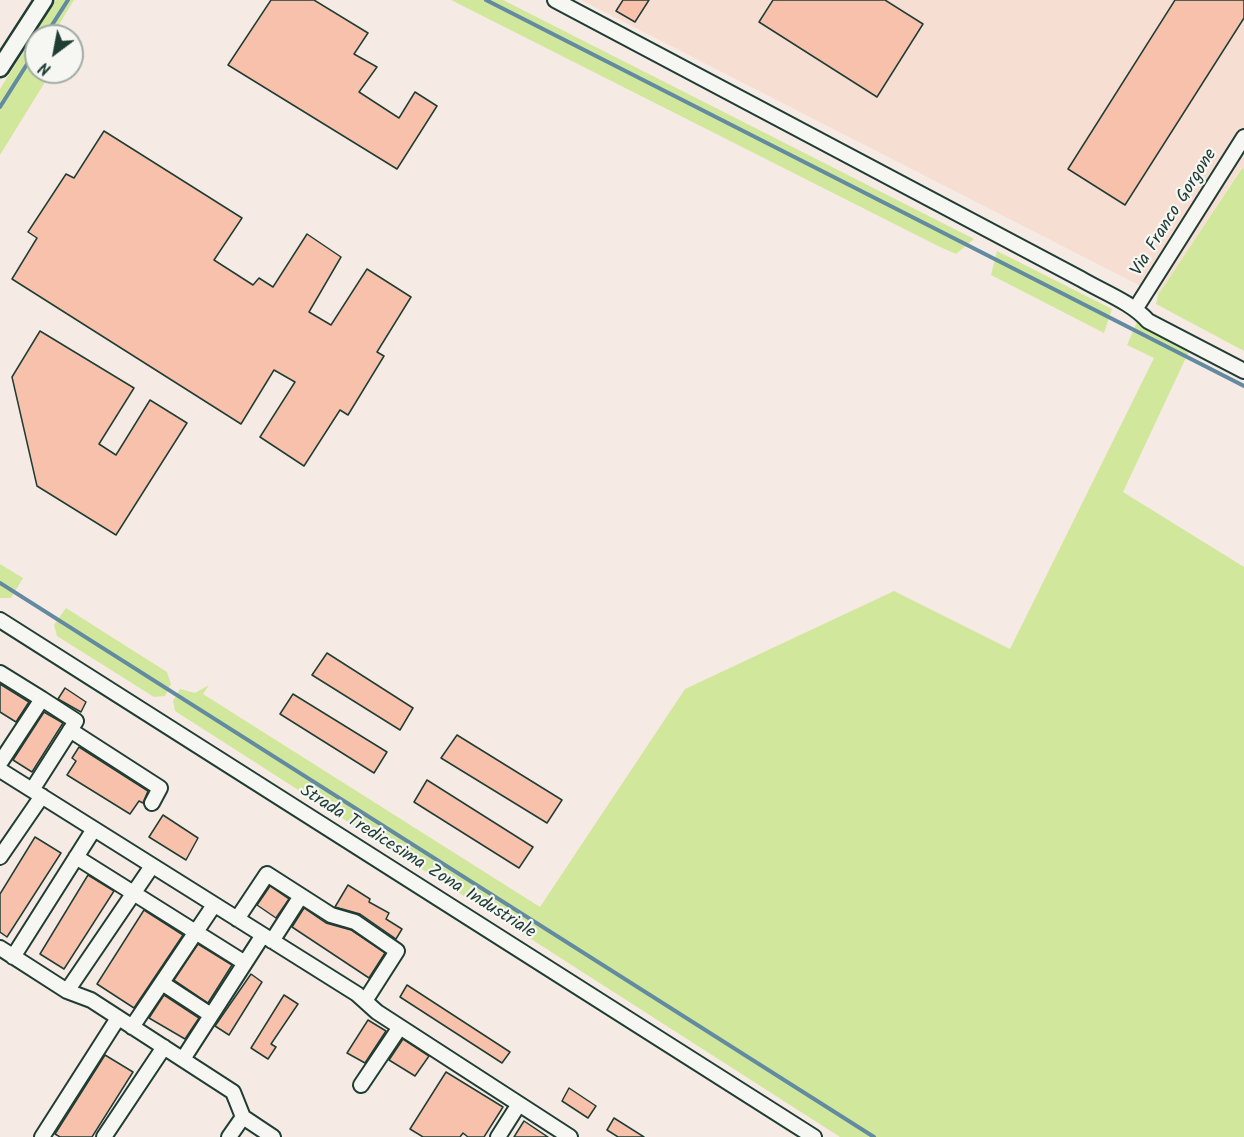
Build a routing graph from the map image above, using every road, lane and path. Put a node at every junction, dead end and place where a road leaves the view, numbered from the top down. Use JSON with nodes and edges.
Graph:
{"nodes":[{"id":1,"x":44,"y":0,"type":"edge"},
{"id":2,"x":555,"y":0,"type":"edge"},
{"id":3,"x":0,"y":68,"type":"edge"},
{"id":4,"x":1244,"y":137,"type":"edge"},
{"id":5,"x":1136,"y":308,"type":"junction"},
{"id":6,"x":1244,"y":370,"type":"edge"},
{"id":7,"x":0,"y":620,"type":"edge"},
{"id":8,"x":0,"y":673,"type":"edge"},
{"id":9,"x":42,"y":699,"type":"junction"},
{"id":10,"x":70,"y":730,"type":"junction"},
{"id":11,"x":0,"y":763,"type":"edge"},
{"id":12,"x":0,"y":770,"type":"edge"},
{"id":13,"x":0,"y":776,"type":"edge"},
{"id":14,"x":16,"y":780,"type":"junction"},
{"id":15,"x":37,"y":793,"type":"junction"},
{"id":16,"x":152,"y":803,"type":"dead end"},
{"id":17,"x":94,"y":829,"type":"junction"},
{"id":18,"x":0,"y":857,"type":"edge"},
{"id":19,"x":76,"y":857,"type":"junction"},
{"id":20,"x":152,"y":866,"type":"junction"},
{"id":21,"x":133,"y":893,"type":"junction"},
{"id":22,"x":301,"y":896,"type":"junction"},
{"id":23,"x":214,"y":905,"type":"junction"},
{"id":24,"x":237,"y":919,"type":"junction"},
{"id":25,"x":196,"y":932,"type":"junction"},
{"id":26,"x":268,"y":938,"type":"junction"},
{"id":27,"x":0,"y":948,"type":"edge"},
{"id":28,"x":13,"y":957,"type":"junction"},
{"id":29,"x":245,"y":963,"type":"junction"},
{"id":30,"x":162,"y":984,"type":"junction"},
{"id":31,"x":67,"y":991,"type":"junction"},
{"id":32,"x":365,"y":1001,"type":"junction"},
{"id":33,"x":211,"y":1015,"type":"junction"},
{"id":34,"x":118,"y":1018,"type":"junction"},
{"id":35,"x":132,"y":1027,"type":"junction"},
{"id":36,"x":400,"y":1027,"type":"junction"},
{"id":37,"x":164,"y":1047,"type":"junction"},
{"id":38,"x":183,"y":1059,"type":"junction"},
{"id":39,"x":361,"y":1085,"type":"dead end"},
{"id":40,"x":519,"y":1104,"type":"junction"},
{"id":41,"x":243,"y":1117,"type":"junction"},
{"id":42,"x":42,"y":1137,"type":"edge"},
{"id":43,"x":104,"y":1137,"type":"edge"},
{"id":44,"x":229,"y":1137,"type":"edge"},
{"id":45,"x":273,"y":1137,"type":"edge"},
{"id":46,"x":498,"y":1137,"type":"edge"},
{"id":47,"x":570,"y":1137,"type":"edge"},
{"id":48,"x":814,"y":1137,"type":"edge"}],
"edges":[{"from":1,"to":3,"type":"main road"},
{"from":2,"to":5,"type":"street"},
{"from":4,"to":5,"type":"street","name":"Via Franco Gorgone"},
{"from":5,"to":6,"type":"street"},
{"from":7,"to":48,"type":"street","name":"Strada Tredicesima Zona Industriale"},
{"from":8,"to":9,"type":"street"},
{"from":9,"to":10,"type":"street"},
{"from":9,"to":11,"type":"street"},
{"from":10,"to":15,"type":"street"},
{"from":10,"to":16,"type":"street"},
{"from":12,"to":14,"type":"street"},
{"from":13,"to":14,"type":"street"},
{"from":14,"to":15,"type":"street"},
{"from":15,"to":17,"type":"street"},
{"from":15,"to":18,"type":"street"},
{"from":17,"to":19,"type":"street"},
{"from":17,"to":20,"type":"street"},
{"from":19,"to":21,"type":"street"},
{"from":19,"to":28,"type":"street"},
{"from":20,"to":21,"type":"street"},
{"from":20,"to":23,"type":"street"},
{"from":21,"to":25,"type":"street"},
{"from":21,"to":31,"type":"street"},
{"from":22,"to":24,"type":"street"},
{"from":22,"to":26,"type":"street"},
{"from":22,"to":32,"type":"street"},
{"from":23,"to":24,"type":"street"},
{"from":23,"to":25,"type":"street"},
{"from":24,"to":26,"type":"street"},
{"from":25,"to":29,"type":"street"},
{"from":25,"to":30,"type":"street"},
{"from":26,"to":29,"type":"street"},
{"from":26,"to":32,"type":"street"},
{"from":27,"to":28,"type":"street"},
{"from":28,"to":31,"type":"street"},
{"from":29,"to":33,"type":"street"},
{"from":30,"to":33,"type":"street"},
{"from":30,"to":35,"type":"street"},
{"from":31,"to":34,"type":"street"},
{"from":32,"to":36,"type":"street"},
{"from":33,"to":38,"type":"street"},
{"from":34,"to":35,"type":"street"},
{"from":34,"to":42,"type":"street"},
{"from":35,"to":37,"type":"street"},
{"from":36,"to":39,"type":"street"},
{"from":36,"to":40,"type":"street"},
{"from":37,"to":38,"type":"street"},
{"from":37,"to":43,"type":"street"},
{"from":38,"to":41,"type":"street"},
{"from":40,"to":46,"type":"street"},
{"from":40,"to":47,"type":"street"},
{"from":41,"to":44,"type":"street"},
{"from":41,"to":45,"type":"street"}]}
